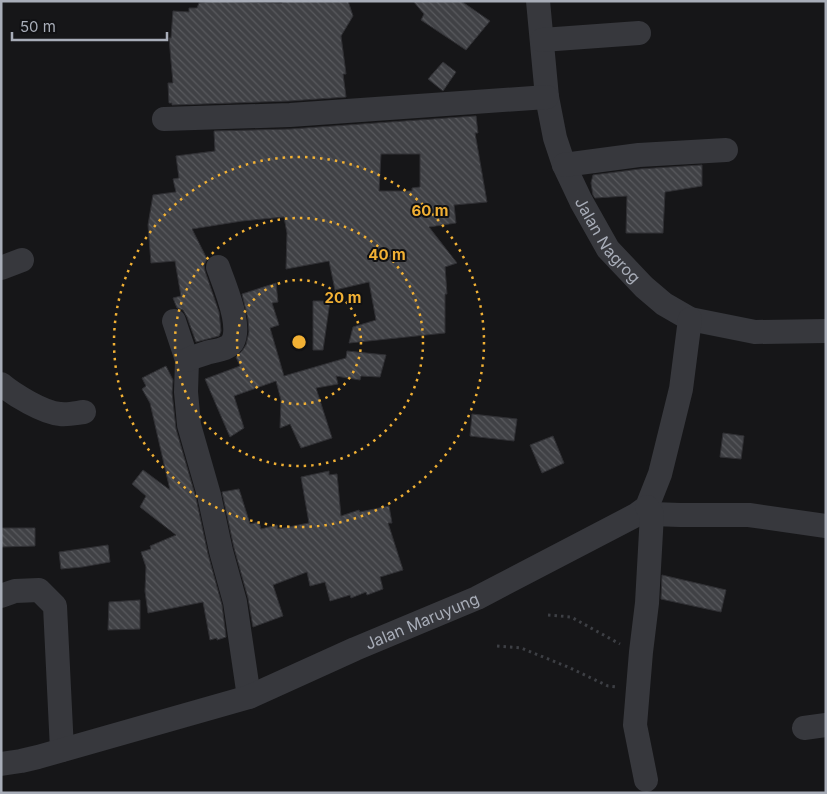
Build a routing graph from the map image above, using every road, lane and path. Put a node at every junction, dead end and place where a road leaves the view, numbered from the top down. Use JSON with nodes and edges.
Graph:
{"nodes":[{"id":1,"x":538,"y":1,"type":"edge"},
{"id":2,"x":639,"y":33,"type":"dead end"},
{"id":3,"x":542,"y":40,"type":"junction"},
{"id":4,"x":547,"y":97,"type":"junction"},
{"id":5,"x":164,"y":118,"type":"dead end"},
{"id":6,"x":726,"y":150,"type":"dead end"},
{"id":7,"x":564,"y":165,"type":"junction"},
{"id":8,"x":218,"y":267,"type":"dead end"},
{"id":9,"x":690,"y":319,"type":"junction"},
{"id":10,"x":174,"y":321,"type":"dead end"},
{"id":11,"x":826,"y":331,"type":"edge"},
{"id":12,"x":187,"y":360,"type":"junction"},
{"id":13,"x":1,"y":384,"type":"edge"},
{"id":14,"x":84,"y":412,"type":"dead end"},
{"id":15,"x":650,"y":510,"type":"junction"},
{"id":16,"x":826,"y":526,"type":"edge"},
{"id":17,"x":1,"y":596,"type":"edge"},
{"id":18,"x":548,"y":614,"type":"dead end"},
{"id":19,"x":497,"y":646,"type":"dead end"},
{"id":20,"x":641,"y":652,"type":"junction"},
{"id":21,"x":638,"y":688,"type":"junction"},
{"id":22,"x":249,"y":697,"type":"junction"},
{"id":23,"x":62,"y":750,"type":"junction"},
{"id":24,"x":1,"y":764,"type":"edge"},
{"id":25,"x":646,"y":780,"type":"dead end"}],
"edges":[{"from":1,"to":3,"type":"street","name":"Jalan Nagrog"},
{"from":2,"to":3,"type":"street"},
{"from":3,"to":4,"type":"street","name":"Jalan Nagrog"},
{"from":4,"to":5,"type":"street"},
{"from":4,"to":7,"type":"street","name":"Jalan Nagrog"},
{"from":6,"to":7,"type":"street"},
{"from":7,"to":9,"type":"street","name":"Jalan Nagrog"},
{"from":8,"to":12,"type":"street"},
{"from":9,"to":11,"type":"street","name":"Jalan Nagrog"},
{"from":9,"to":15,"type":"street"},
{"from":10,"to":12,"type":"street"},
{"from":12,"to":22,"type":"street"},
{"from":13,"to":14,"type":"street"},
{"from":15,"to":16,"type":"street"},
{"from":15,"to":20,"type":"street"},
{"from":15,"to":22,"type":"street","name":"Jalan Maruyung"},
{"from":17,"to":23,"type":"street"},
{"from":18,"to":20,"type":"path"},
{"from":19,"to":21,"type":"path"},
{"from":20,"to":21,"type":"street"},
{"from":21,"to":25,"type":"street"},
{"from":22,"to":23,"type":"street","name":"Jalan Maruyung"},
{"from":23,"to":24,"type":"street","name":"Jalan Maruyung"}]}
